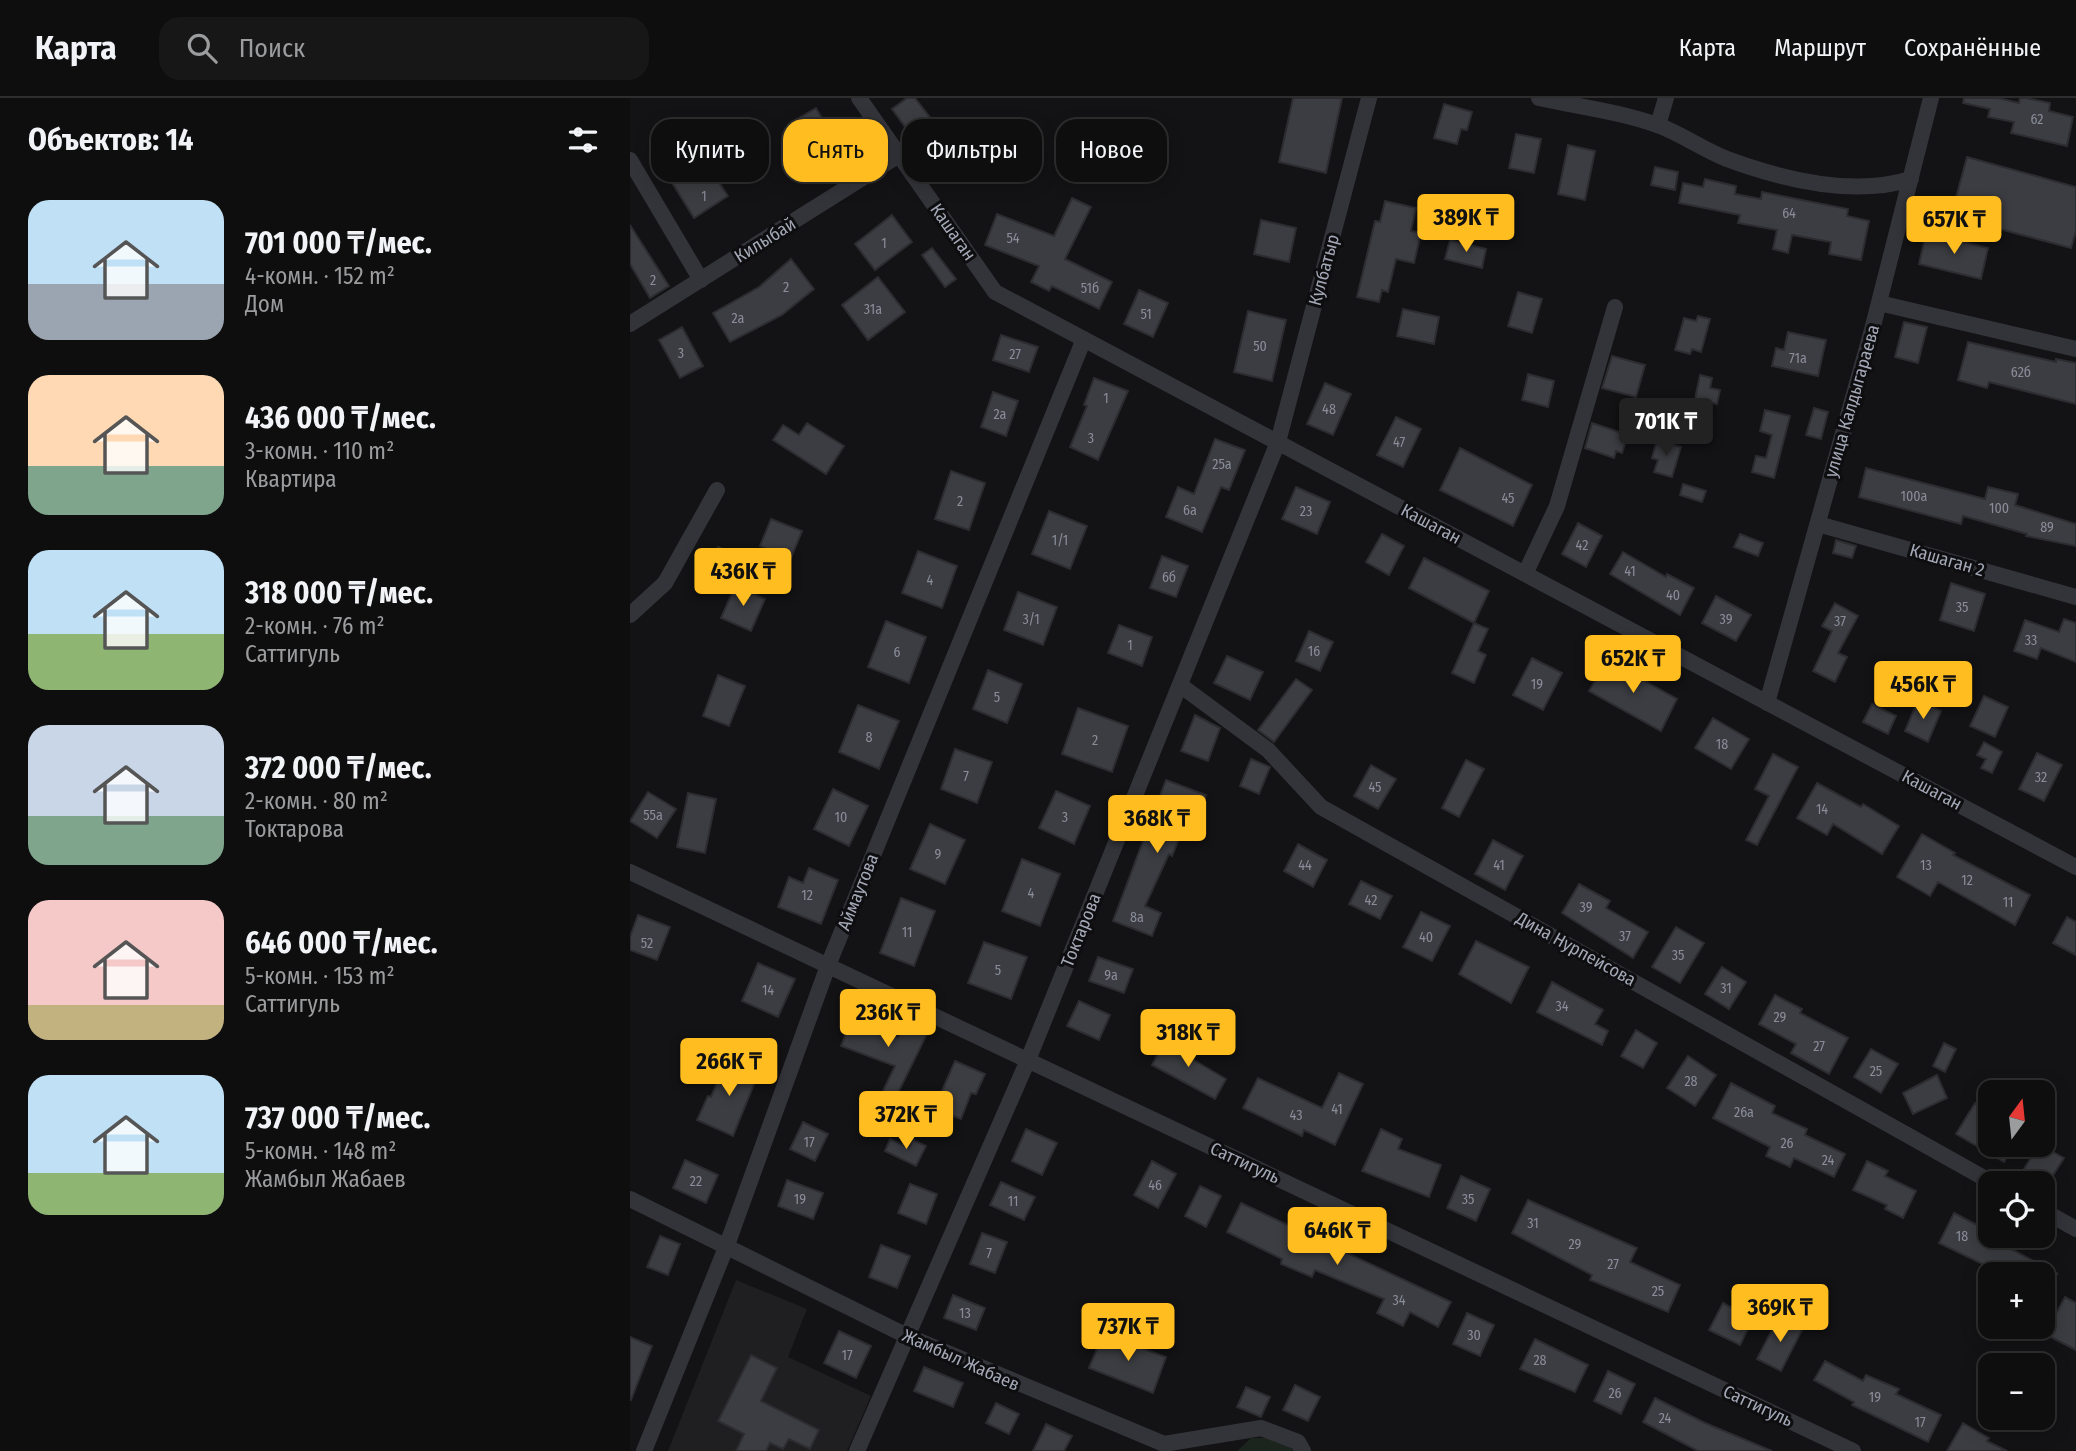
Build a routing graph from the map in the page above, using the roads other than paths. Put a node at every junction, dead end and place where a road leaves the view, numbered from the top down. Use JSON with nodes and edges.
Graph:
{"nodes":[{"id":1,"x":859,"y":98,"type":"edge"},
{"id":2,"x":1369,"y":98,"type":"edge"},
{"id":3,"x":1539,"y":98,"type":"edge"},
{"id":4,"x":1666,"y":98,"type":"edge"},
{"id":5,"x":1931,"y":98,"type":"edge"},
{"id":6,"x":1658,"y":125,"type":"junction"},
{"id":7,"x":900,"y":155,"type":"junction"},
{"id":8,"x":630,"y":160,"type":"edge"},
{"id":9,"x":1911,"y":178,"type":"junction"},
{"id":10,"x":701,"y":280,"type":"junction"},
{"id":11,"x":1879,"y":303,"type":"junction"},
{"id":12,"x":1615,"y":307,"type":"dead end"},
{"id":13,"x":630,"y":324,"type":"edge"},
{"id":14,"x":1084,"y":339,"type":"junction"},
{"id":15,"x":2076,"y":349,"type":"edge"},
{"id":16,"x":1278,"y":442,"type":"junction"},
{"id":17,"x":717,"y":490,"type":"dead end"},
{"id":18,"x":1818,"y":524,"type":"junction"},
{"id":19,"x":1525,"y":574,"type":"junction"},
{"id":20,"x":2076,"y":597,"type":"edge"},
{"id":21,"x":630,"y":615,"type":"edge"},
{"id":22,"x":1180,"y":685,"type":"junction"},
{"id":23,"x":1767,"y":703,"type":"junction"},
{"id":24,"x":2076,"y":867,"type":"edge"},
{"id":25,"x":632,"y":874,"type":"edge"},
{"id":26,"x":829,"y":963,"type":"junction"},
{"id":27,"x":1028,"y":1060,"type":"junction"},
{"id":28,"x":1978,"y":1175,"type":"edge"},
{"id":29,"x":630,"y":1199,"type":"edge"},
{"id":30,"x":2055,"y":1217,"type":"edge"},
{"id":31,"x":2076,"y":1229,"type":"edge"},
{"id":32,"x":727,"y":1245,"type":"junction"},
{"id":33,"x":907,"y":1336,"type":"junction"},
{"id":34,"x":644,"y":1451,"type":"edge"},
{"id":35,"x":857,"y":1451,"type":"edge"},
{"id":36,"x":1303,"y":1451,"type":"edge"},
{"id":37,"x":1853,"y":1451,"type":"edge"}],
"edges":[{"from":1,"to":7,"type":"street","name":"Кашаган"},
{"from":2,"to":16,"type":"street","name":"Кулбатыр"},
{"from":3,"to":6,"type":"street"},
{"from":4,"to":6,"type":"street"},
{"from":5,"to":9,"type":"street","name":"улица Калдыгараева"},
{"from":6,"to":9,"type":"street"},
{"from":7,"to":10,"type":"street","name":"Килыбай"},
{"from":7,"to":14,"type":"street","name":"Кашаган"},
{"from":8,"to":10,"type":"street"},
{"from":9,"to":11,"type":"street","name":"улица Калдыгараева"},
{"from":10,"to":13,"type":"street","name":"Килыбай"},
{"from":11,"to":15,"type":"street"},
{"from":11,"to":18,"type":"street","name":"улица Калдыгараева"},
{"from":12,"to":19,"type":"street"},
{"from":14,"to":16,"type":"street","name":"Кашаган"},
{"from":14,"to":26,"type":"street","name":"Аймаутова"},
{"from":16,"to":19,"type":"street","name":"Кашаган"},
{"from":16,"to":22,"type":"street","name":"Токтарова"},
{"from":17,"to":21,"type":"street"},
{"from":18,"to":20,"type":"street","name":"Кашаган 2"},
{"from":18,"to":23,"type":"street","name":"улица Калдыгараева"},
{"from":19,"to":23,"type":"street","name":"Кашаган"},
{"from":22,"to":27,"type":"street","name":"Токтарова"},
{"from":22,"to":28,"type":"street","name":"Дина Нурпейсова"},
{"from":23,"to":24,"type":"street","name":"Кашаган"},
{"from":25,"to":26,"type":"street","name":"Саттигуль"},
{"from":26,"to":27,"type":"street","name":"Саттигуль"},
{"from":26,"to":32,"type":"street","name":"Аймаутова"},
{"from":27,"to":33,"type":"street","name":"Токтарова"},
{"from":27,"to":37,"type":"street","name":"Саттигуль"},
{"from":29,"to":32,"type":"street","name":"Жамбыл Жабаев"},
{"from":30,"to":31,"type":"street"},
{"from":32,"to":33,"type":"street","name":"Жамбыл Жабаев"},
{"from":32,"to":34,"type":"street","name":"Аймаутова"},
{"from":33,"to":35,"type":"street","name":"Токтарова"},
{"from":33,"to":36,"type":"street","name":"Жамбыл Жабаев"}]}
